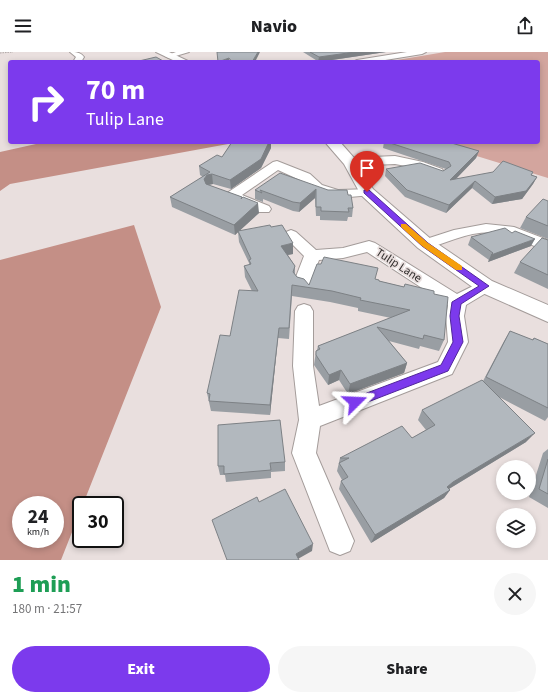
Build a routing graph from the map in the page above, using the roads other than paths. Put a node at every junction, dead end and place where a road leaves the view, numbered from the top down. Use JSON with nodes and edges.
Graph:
{"nodes":[{"id":1,"x":74,"y":52,"type":"edge"},
{"id":2,"x":186,"y":52,"type":"edge"},
{"id":3,"x":422,"y":52,"type":"edge"},
{"id":4,"x":165,"y":54,"type":"edge"},
{"id":5,"x":78,"y":60,"type":"edge"},
{"id":6,"x":181,"y":60,"type":"edge"},
{"id":7,"x":370,"y":60,"type":"edge"},
{"id":8,"x":334,"y":144,"type":"edge"},
{"id":9,"x":284,"y":152,"type":"dead end"},
{"id":10,"x":350,"y":162,"type":"junction"},
{"id":11,"x":277,"y":166,"type":"junction"},
{"id":12,"x":441,"y":173,"type":"edge"},
{"id":13,"x":219,"y":191,"type":"edge"},
{"id":14,"x":367,"y":192,"type":"junction"},
{"id":15,"x":232,"y":196,"type":"junction"},
{"id":16,"x":264,"y":209,"type":"dead end"},
{"id":17,"x":291,"y":235,"type":"dead end"},
{"id":18,"x":425,"y":244,"type":"junction"},
{"id":19,"x":548,"y":246,"type":"edge"},
{"id":20,"x":312,"y":255,"type":"junction"},
{"id":21,"x":303,"y":282,"type":"edge"},
{"id":22,"x":485,"y":286,"type":"junction"},
{"id":23,"x":457,"y":302,"type":"junction"},
{"id":24,"x":304,"y":311,"type":"dead end"},
{"id":25,"x":548,"y":314,"type":"edge"},
{"id":26,"x":310,"y":420,"type":"junction"},
{"id":27,"x":340,"y":541,"type":"dead end"}],
"edges":[{"from":1,"to":5,"type":"street"},
{"from":2,"to":4,"type":"street"},
{"from":3,"to":7,"type":"street"},
{"from":4,"to":6,"type":"street"},
{"from":8,"to":10,"type":"street"},
{"from":9,"to":11,"type":"street"},
{"from":10,"to":12,"type":"street"},
{"from":10,"to":14,"type":"street"},
{"from":11,"to":14,"type":"street"},
{"from":11,"to":15,"type":"street"},
{"from":13,"to":15,"type":"street"},
{"from":14,"to":18,"type":"street"},
{"from":15,"to":16,"type":"street"},
{"from":17,"to":20,"type":"street"},
{"from":18,"to":19,"type":"street"},
{"from":18,"to":22,"type":"street"},
{"from":20,"to":21,"type":"street"},
{"from":20,"to":23,"type":"street","name":"Tulip Lane"},
{"from":22,"to":23,"type":"street"},
{"from":22,"to":25,"type":"street"},
{"from":23,"to":26,"type":"street"},
{"from":24,"to":26,"type":"street"},
{"from":26,"to":27,"type":"street"}]}
